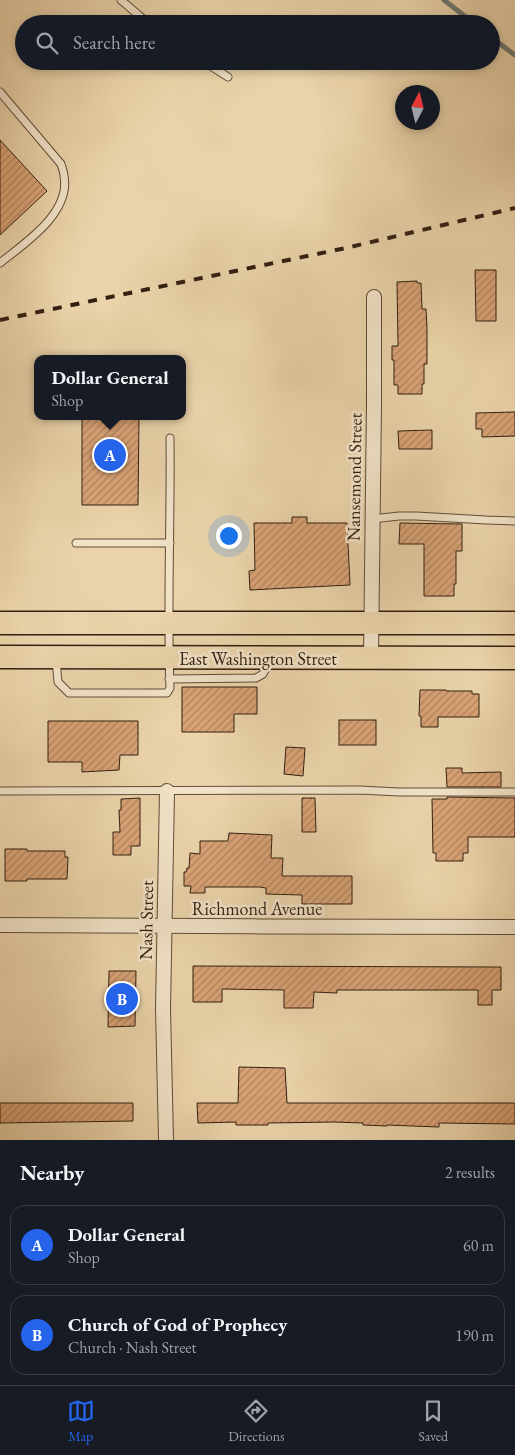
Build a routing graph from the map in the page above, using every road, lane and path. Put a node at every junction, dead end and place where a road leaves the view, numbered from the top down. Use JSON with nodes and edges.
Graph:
{"nodes":[{"id":1,"x":121,"y":0,"type":"edge"},
{"id":2,"x":138,"y":15,"type":"edge"},
{"id":3,"x":217,"y":70,"type":"edge"},
{"id":4,"x":228,"y":77,"type":"dead end"},
{"id":5,"x":0,"y":92,"type":"edge"},
{"id":6,"x":0,"y":263,"type":"edge"},
{"id":7,"x":374,"y":297,"type":"dead end"},
{"id":8,"x":170,"y":438,"type":"dead end"},
{"id":9,"x":372,"y":519,"type":"junction"},
{"id":10,"x":515,"y":520,"type":"edge"},
{"id":11,"x":76,"y":543,"type":"dead end"},
{"id":12,"x":170,"y":543,"type":"junction"},
{"id":13,"x":0,"y":623,"type":"edge"},
{"id":14,"x":169,"y":623,"type":"junction"},
{"id":15,"x":372,"y":623,"type":"junction"},
{"id":16,"x":515,"y":623,"type":"edge"},
{"id":17,"x":0,"y":657,"type":"edge"},
{"id":18,"x":56,"y":657,"type":"junction"},
{"id":19,"x":371,"y":658,"type":"junction"},
{"id":20,"x":515,"y":658,"type":"edge"},
{"id":21,"x":169,"y":668,"type":"junction"},
{"id":22,"x":0,"y":791,"type":"edge"},
{"id":23,"x":167,"y":791,"type":"junction"},
{"id":24,"x":515,"y":792,"type":"edge"},
{"id":25,"x":0,"y":925,"type":"edge"},
{"id":26,"x":164,"y":927,"type":"junction"},
{"id":27,"x":515,"y":927,"type":"edge"},
{"id":28,"x":166,"y":1140,"type":"edge"}],
"edges":[{"from":1,"to":2,"type":"lane"},
{"from":3,"to":4,"type":"lane"},
{"from":5,"to":6,"type":"lane"},
{"from":7,"to":9,"type":"street","name":"Nansemond Street"},
{"from":8,"to":12,"type":"lane"},
{"from":9,"to":10,"type":"lane"},
{"from":9,"to":15,"type":"street","name":"Nansemond Street"},
{"from":11,"to":12,"type":"lane"},
{"from":12,"to":14,"type":"lane"},
{"from":13,"to":14,"type":"highway","name":"East Washington Street"},
{"from":14,"to":15,"type":"highway","name":"East Washington Street"},
{"from":14,"to":21,"type":"lane"},
{"from":15,"to":16,"type":"highway","name":"East Washington Street"},
{"from":15,"to":19,"type":"street","name":"Nansemond Street"},
{"from":17,"to":18,"type":"highway","name":"East Washington Street"},
{"from":18,"to":21,"type":"highway","name":"East Washington Street"},
{"from":18,"to":21,"type":"lane"},
{"from":19,"to":20,"type":"highway","name":"East Washington Street"},
{"from":19,"to":21,"type":"highway","name":"East Washington Street"},
{"from":22,"to":23,"type":"lane"},
{"from":23,"to":24,"type":"lane"},
{"from":23,"to":26,"type":"street","name":"Nash Street"},
{"from":25,"to":26,"type":"street","name":"Richmond Avenue"},
{"from":26,"to":27,"type":"street","name":"Richmond Avenue"},
{"from":26,"to":28,"type":"street","name":"Nash Street"}]}
